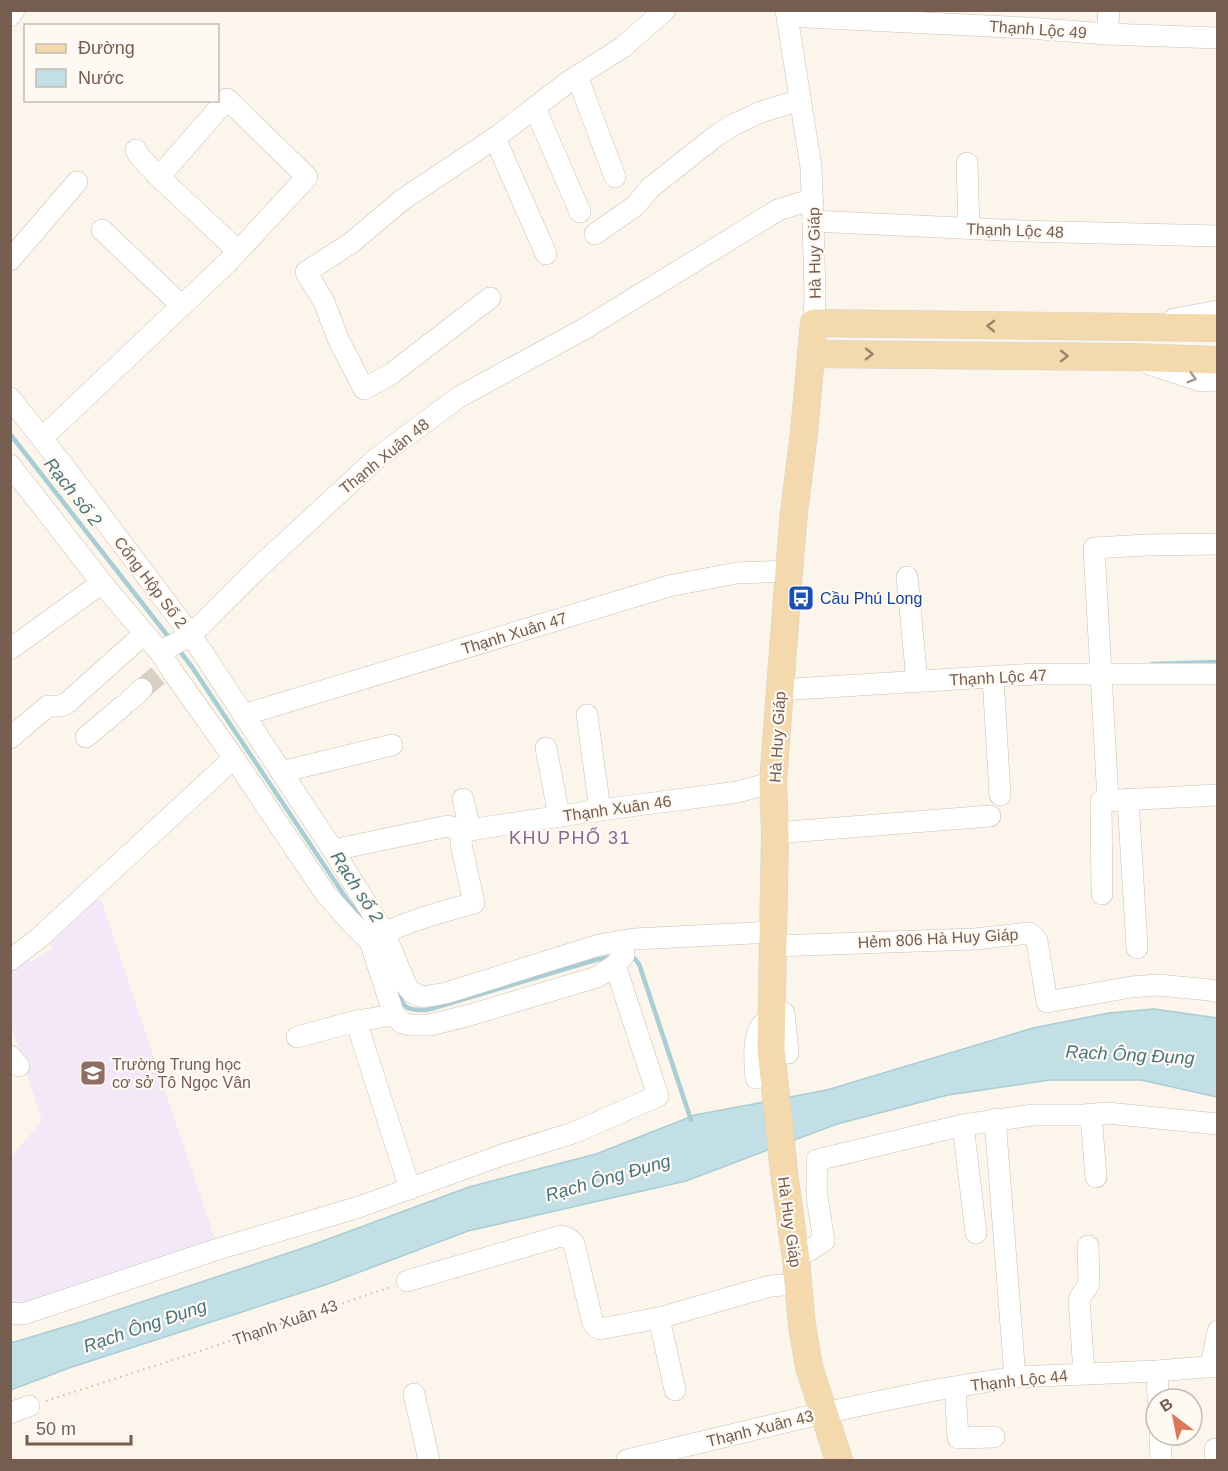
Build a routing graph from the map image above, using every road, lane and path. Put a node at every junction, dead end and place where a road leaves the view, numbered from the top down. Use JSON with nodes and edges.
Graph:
{"nodes":[{"id":1,"x":14,"y":10,"type":"edge"},
{"id":2,"x":665,"y":10,"type":"edge"},
{"id":3,"x":1109,"y":10,"type":"edge"},
{"id":4,"x":786,"y":13,"type":"edge"},
{"id":5,"x":10,"y":16,"type":"edge"},
{"id":6,"x":1028,"y":19,"type":"edge"},
{"id":7,"x":1107,"y":34,"type":"junction"},
{"id":8,"x":1218,"y":38,"type":"edge"},
{"id":9,"x":577,"y":76,"type":"junction"},
{"id":10,"x":800,"y":100,"type":"junction"},
{"id":11,"x":535,"y":108,"type":"junction"},
{"id":12,"x":495,"y":138,"type":"junction"},
{"id":13,"x":136,"y":150,"type":"dead end"},
{"id":14,"x":967,"y":163,"type":"dead end"},
{"id":15,"x":159,"y":177,"type":"junction"},
{"id":16,"x":615,"y":177,"type":"dead end"},
{"id":17,"x":77,"y":182,"type":"dead end"},
{"id":18,"x":813,"y":200,"type":"junction"},
{"id":19,"x":580,"y":212,"type":"dead end"},
{"id":20,"x":813,"y":221,"type":"junction"},
{"id":21,"x":969,"y":228,"type":"junction"},
{"id":22,"x":102,"y":230,"type":"dead end"},
{"id":23,"x":595,"y":234,"type":"dead end"},
{"id":24,"x":1218,"y":236,"type":"edge"},
{"id":25,"x":238,"y":251,"type":"junction"},
{"id":26,"x":546,"y":254,"type":"dead end"},
{"id":27,"x":10,"y":260,"type":"edge"},
{"id":28,"x":490,"y":298,"type":"dead end"},
{"id":29,"x":182,"y":306,"type":"junction"},
{"id":30,"x":1218,"y":311,"type":"edge"},
{"id":31,"x":814,"y":323,"type":"junction"},
{"id":32,"x":1128,"y":328,"type":"junction"},
{"id":33,"x":1218,"y":328,"type":"edge"},
{"id":34,"x":811,"y":354,"type":"junction"},
{"id":35,"x":1128,"y":357,"type":"junction"},
{"id":36,"x":1218,"y":360,"type":"edge"},
{"id":37,"x":1218,"y":380,"type":"edge"},
{"id":38,"x":10,"y":398,"type":"edge"},
{"id":39,"x":42,"y":438,"type":"junction"},
{"id":40,"x":10,"y":465,"type":"edge"},
{"id":41,"x":1218,"y":544,"type":"edge"},
{"id":42,"x":789,"y":571,"type":"junction"},
{"id":43,"x":907,"y":577,"type":"dead end"},
{"id":44,"x":102,"y":583,"type":"junction"},
{"id":45,"x":144,"y":634,"type":"junction"},
{"id":46,"x":191,"y":635,"type":"junction"},
{"id":47,"x":10,"y":650,"type":"edge"},
{"id":48,"x":164,"y":664,"type":"junction"},
{"id":49,"x":1100,"y":674,"type":"junction"},
{"id":50,"x":1218,"y":674,"type":"edge"},
{"id":51,"x":993,"y":677,"type":"junction"},
{"id":52,"x":917,"y":681,"type":"junction"},
{"id":53,"x":779,"y":690,"type":"junction"},
{"id":54,"x":131,"y":698,"type":"tunnel mouth"},
{"id":55,"x":243,"y":715,"type":"junction"},
{"id":56,"x":588,"y":715,"type":"dead end"},
{"id":57,"x":86,"y":737,"type":"dead end"},
{"id":58,"x":10,"y":738,"type":"edge"},
{"id":59,"x":392,"y":745,"type":"dead end"},
{"id":60,"x":546,"y":748,"type":"dead end"},
{"id":61,"x":234,"y":758,"type":"junction"},
{"id":62,"x":281,"y":772,"type":"junction"},
{"id":63,"x":773,"y":782,"type":"junction"},
{"id":64,"x":1000,"y":795,"type":"dead end"},
{"id":65,"x":1218,"y":795,"type":"edge"},
{"id":66,"x":463,"y":799,"type":"dead end"},
{"id":67,"x":1118,"y":800,"type":"junction"},
{"id":68,"x":600,"y":810,"type":"junction"},
{"id":69,"x":559,"y":816,"type":"junction"},
{"id":70,"x":990,"y":816,"type":"dead end"},
{"id":71,"x":466,"y":833,"type":"junction"},
{"id":72,"x":774,"y":833,"type":"junction"},
{"id":73,"x":333,"y":850,"type":"junction"},
{"id":74,"x":1102,"y":894,"type":"dead end"},
{"id":75,"x":377,"y":936,"type":"junction"},
{"id":76,"x":774,"y":939,"type":"junction"},
{"id":77,"x":1137,"y":948,"type":"dead end"},
{"id":78,"x":623,"y":955,"type":"junction"},
{"id":79,"x":10,"y":960,"type":"edge"},
{"id":80,"x":1218,"y":992,"type":"edge"},
{"id":81,"x":394,"y":1015,"type":"junction"},
{"id":82,"x":772,"y":1015,"type":"junction"},
{"id":83,"x":356,"y":1022,"type":"junction"},
{"id":84,"x":297,"y":1037,"type":"dead end"},
{"id":85,"x":756,"y":1078,"type":"dead end"},
{"id":86,"x":1091,"y":1114,"type":"junction"},
{"id":87,"x":995,"y":1119,"type":"junction"},
{"id":88,"x":1218,"y":1124,"type":"edge"},
{"id":89,"x":963,"y":1125,"type":"junction"},
{"id":90,"x":1096,"y":1177,"type":"dead end"},
{"id":91,"x":410,"y":1189,"type":"junction"},
{"id":92,"x":976,"y":1233,"type":"dead end"},
{"id":93,"x":1088,"y":1246,"type":"dead end"},
{"id":94,"x":795,"y":1250,"type":"junction"},
{"id":95,"x":407,"y":1281,"type":"joint"},
{"id":96,"x":798,"y":1284,"type":"junction"},
{"id":97,"x":10,"y":1313,"type":"edge"},
{"id":98,"x":659,"y":1318,"type":"junction"},
{"id":99,"x":1218,"y":1331,"type":"edge"},
{"id":100,"x":1214,"y":1366,"type":"edge"},
{"id":101,"x":1157,"y":1371,"type":"junction"},
{"id":102,"x":1084,"y":1373,"type":"junction"},
{"id":103,"x":1015,"y":1377,"type":"junction"},
{"id":104,"x":955,"y":1387,"type":"junction"},
{"id":105,"x":1158,"y":1387,"type":"edge"},
{"id":106,"x":675,"y":1389,"type":"dead end"},
{"id":107,"x":414,"y":1394,"type":"dead end"},
{"id":108,"x":20,"y":1410,"type":"edge"},
{"id":109,"x":823,"y":1413,"type":"junction"},
{"id":110,"x":994,"y":1437,"type":"dead end"},
{"id":111,"x":638,"y":1459,"type":"edge"},
{"id":112,"x":429,"y":1461,"type":"edge"},
{"id":113,"x":839,"y":1461,"type":"edge"}],
"edges":[{"from":1,"to":5,"type":"street"},
{"from":2,"to":9,"type":"street"},
{"from":3,"to":7,"type":"street"},
{"from":4,"to":6,"type":"street","name":"Thạnh Lộc 49"},
{"from":4,"to":10,"type":"street","name":"Hà Huy Giáp"},
{"from":6,"to":7,"type":"street","name":"Thạnh Lộc 49"},
{"from":7,"to":8,"type":"street","name":"Thạnh Lộc 49"},
{"from":9,"to":11,"type":"street"},
{"from":9,"to":16,"type":"street"},
{"from":10,"to":18,"type":"street","name":"Hà Huy Giáp"},
{"from":10,"to":23,"type":"street"},
{"from":11,"to":12,"type":"street"},
{"from":11,"to":19,"type":"street"},
{"from":12,"to":26,"type":"street"},
{"from":12,"to":28,"type":"street"},
{"from":13,"to":15,"type":"street"},
{"from":14,"to":21,"type":"street"},
{"from":15,"to":25,"type":"street"},
{"from":15,"to":25,"type":"street"},
{"from":17,"to":27,"type":"street"},
{"from":18,"to":20,"type":"street","name":"Hà Huy Giáp"},
{"from":18,"to":46,"type":"street","name":"Thạnh Xuân 48"},
{"from":20,"to":21,"type":"street","name":"Thạnh Lộc 48"},
{"from":20,"to":31,"type":"street","name":"Hà Huy Giáp"},
{"from":21,"to":24,"type":"street","name":"Thạnh Lộc 48"},
{"from":22,"to":29,"type":"street"},
{"from":25,"to":29,"type":"street"},
{"from":29,"to":39,"type":"street"},
{"from":30,"to":32,"type":"street"},
{"from":32,"to":31,"type":"main road","one_way":true},
{"from":31,"to":34,"type":"main road","name":"Hà Huy Giáp"},
{"from":32,"to":33,"type":"main road"},
{"from":34,"to":35,"type":"main road","one_way":true},
{"from":34,"to":42,"type":"main road","name":"Hà Huy Giáp"},
{"from":35,"to":36,"type":"main road"},
{"from":35,"to":37,"type":"street","one_way":true},
{"from":38,"to":39,"type":"street","name":"Cống Hộp Số 2"},
{"from":39,"to":46,"type":"street","name":"Cống Hộp Số 2"},
{"from":40,"to":44,"type":"street"},
{"from":41,"to":49,"type":"street"},
{"from":42,"to":53,"type":"main road","name":"Hà Huy Giáp"},
{"from":42,"to":55,"type":"street","name":"Thạnh Xuân 47"},
{"from":43,"to":52,"type":"street"},
{"from":44,"to":45,"type":"street"},
{"from":44,"to":47,"type":"street"},
{"from":45,"to":48,"type":"street"},
{"from":45,"to":58,"type":"street"},
{"from":46,"to":48,"type":"street","name":"Thạnh Xuân 48"},
{"from":46,"to":55,"type":"street","name":"Cống Hộp Số 2"},
{"from":48,"to":61,"type":"street"},
{"from":49,"to":50,"type":"street","name":"Thạnh Lộc 47"},
{"from":49,"to":51,"type":"street","name":"Thạnh Lộc 47"},
{"from":49,"to":67,"type":"street"},
{"from":51,"to":52,"type":"street","name":"Thạnh Lộc 47"},
{"from":51,"to":64,"type":"street"},
{"from":52,"to":53,"type":"street","name":"Thạnh Lộc 47"},
{"from":53,"to":63,"type":"main road","name":"Hà Huy Giáp"},
{"from":54,"to":57,"type":"street"},
{"from":55,"to":62,"type":"street","name":"Cống Hộp Số 2"},
{"from":56,"to":68,"type":"street"},
{"from":59,"to":62,"type":"street"},
{"from":60,"to":69,"type":"street"},
{"from":61,"to":75,"type":"street"},
{"from":61,"to":79,"type":"street"},
{"from":62,"to":73,"type":"street","name":"Cống Hộp Số 2"},
{"from":63,"to":68,"type":"street","name":"Thạnh Xuân 46"},
{"from":63,"to":72,"type":"main road","name":"Hà Huy Giáp"},
{"from":65,"to":67,"type":"street"},
{"from":66,"to":71,"type":"street"},
{"from":67,"to":74,"type":"street"},
{"from":67,"to":77,"type":"street"},
{"from":68,"to":69,"type":"street","name":"Thạnh Xuân 46"},
{"from":69,"to":71,"type":"street","name":"Thạnh Xuân 46"},
{"from":70,"to":72,"type":"street"},
{"from":71,"to":73,"type":"street"},
{"from":71,"to":75,"type":"street"},
{"from":72,"to":76,"type":"main road","name":"Hà Huy Giáp"},
{"from":73,"to":75,"type":"street","name":"Cống Hộp Số 2"},
{"from":75,"to":78,"type":"street"},
{"from":75,"to":81,"type":"street"},
{"from":76,"to":78,"type":"street"},
{"from":76,"to":80,"type":"street","name":"Hẻm 806 Hà Huy Giáp"},
{"from":76,"to":82,"type":"main road","name":"Hà Huy Giáp"},
{"from":78,"to":81,"type":"street"},
{"from":78,"to":91,"type":"street"},
{"from":81,"to":83,"type":"street"},
{"from":82,"to":85,"type":"street"},
{"from":82,"to":94,"type":"main road","name":"Hà Huy Giáp"},
{"from":83,"to":84,"type":"street"},
{"from":83,"to":91,"type":"street"},
{"from":86,"to":87,"type":"street"},
{"from":86,"to":88,"type":"street"},
{"from":86,"to":90,"type":"street"},
{"from":87,"to":89,"type":"street"},
{"from":87,"to":103,"type":"street"},
{"from":89,"to":92,"type":"street"},
{"from":89,"to":94,"type":"street"},
{"from":91,"to":97,"type":"street"},
{"from":93,"to":102,"type":"street"},
{"from":94,"to":96,"type":"main road","name":"Hà Huy Giáp"},
{"from":95,"to":98,"type":"street"},
{"from":95,"to":108,"type":"path","name":"Thạnh Xuân 43"},
{"from":96,"to":98,"type":"street"},
{"from":96,"to":109,"type":"main road","name":"Hà Huy Giáp"},
{"from":98,"to":106,"type":"street"},
{"from":99,"to":100,"type":"street"},
{"from":100,"to":101,"type":"street","name":"Thạnh Lộc 44"},
{"from":101,"to":102,"type":"street","name":"Thạnh Lộc 44"},
{"from":101,"to":105,"type":"street"},
{"from":102,"to":103,"type":"street","name":"Thạnh Lộc 44"},
{"from":103,"to":104,"type":"street","name":"Thạnh Lộc 44"},
{"from":104,"to":109,"type":"street","name":"Thạnh Lộc 44"},
{"from":104,"to":110,"type":"street"},
{"from":107,"to":112,"type":"street"},
{"from":109,"to":111,"type":"street","name":"Thạnh Xuân 43"},
{"from":109,"to":113,"type":"main road","name":"Hà Huy Giáp"}]}
